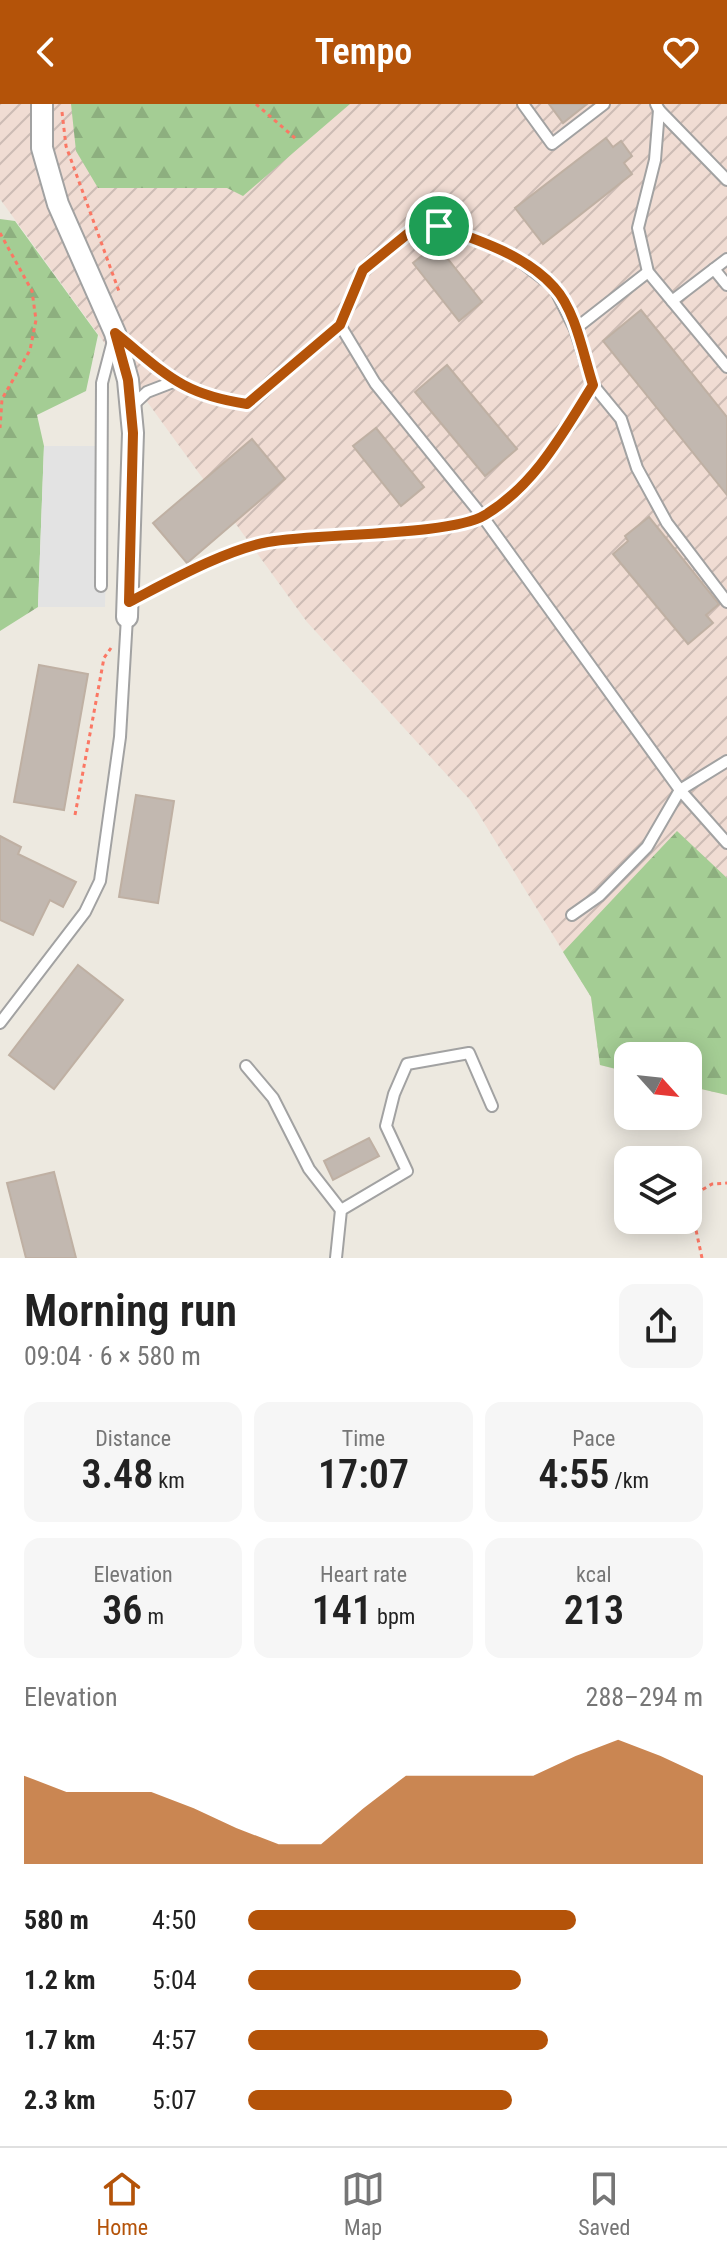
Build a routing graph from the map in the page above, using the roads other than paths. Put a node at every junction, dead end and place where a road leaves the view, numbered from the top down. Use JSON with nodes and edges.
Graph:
{"nodes":[{"id":1,"x":42,"y":104,"type":"edge"},
{"id":2,"x":523,"y":104,"type":"edge"},
{"id":3,"x":604,"y":104,"type":"edge"},
{"id":4,"x":657,"y":107,"type":"edge"},
{"id":5,"x":727,"y":180,"type":"edge"},
{"id":6,"x":727,"y":259,"type":"edge"},
{"id":7,"x":714,"y":269,"type":"junction"},
{"id":8,"x":648,"y":272,"type":"junction"},
{"id":9,"x":727,"y":285,"type":"edge"},
{"id":10,"x":672,"y":301,"type":"junction"},
{"id":11,"x":340,"y":325,"type":"junction"},
{"id":12,"x":575,"y":329,"type":"junction"},
{"id":13,"x":115,"y":333,"type":"junction"},
{"id":14,"x":727,"y":367,"type":"edge"},
{"id":15,"x":173,"y":382,"type":"junction"},
{"id":16,"x":593,"y":385,"type":"junction"},
{"id":17,"x":130,"y":407,"type":"junction"},
{"id":18,"x":483,"y":517,"type":"junction"},
{"id":19,"x":101,"y":586,"type":"dead end"},
{"id":20,"x":727,"y":602,"type":"edge"},
{"id":21,"x":128,"y":610,"type":"junction"},
{"id":22,"x":727,"y":761,"type":"edge"},
{"id":23,"x":680,"y":790,"type":"junction"},
{"id":24,"x":727,"y":843,"type":"edge"},
{"id":25,"x":572,"y":915,"type":"dead end"},
{"id":26,"x":0,"y":1023,"type":"edge"},
{"id":27,"x":246,"y":1066,"type":"dead end"},
{"id":28,"x":492,"y":1106,"type":"dead end"},
{"id":29,"x":341,"y":1210,"type":"junction"},
{"id":30,"x":336,"y":1258,"type":"edge"}],
"edges":[{"from":1,"to":13,"type":"street"},
{"from":2,"to":3,"type":"lane"},
{"from":4,"to":5,"type":"lane"},
{"from":4,"to":8,"type":"lane"},
{"from":6,"to":7,"type":"lane"},
{"from":7,"to":9,"type":"lane"},
{"from":7,"to":10,"type":"lane"},
{"from":8,"to":10,"type":"lane"},
{"from":8,"to":12,"type":"lane"},
{"from":10,"to":14,"type":"lane"},
{"from":11,"to":12,"type":"lane"},
{"from":11,"to":15,"type":"lane"},
{"from":11,"to":18,"type":"lane"},
{"from":12,"to":16,"type":"lane"},
{"from":13,"to":15,"type":"lane"},
{"from":13,"to":17,"type":"street"},
{"from":13,"to":19,"type":"lane"},
{"from":15,"to":17,"type":"lane"},
{"from":16,"to":18,"type":"lane"},
{"from":16,"to":20,"type":"lane"},
{"from":17,"to":21,"type":"street"},
{"from":18,"to":21,"type":"lane"},
{"from":18,"to":23,"type":"lane"},
{"from":21,"to":26,"type":"lane"},
{"from":22,"to":23,"type":"lane"},
{"from":23,"to":24,"type":"lane"},
{"from":23,"to":25,"type":"lane"},
{"from":27,"to":29,"type":"lane"},
{"from":28,"to":29,"type":"lane"},
{"from":29,"to":30,"type":"lane"}]}
